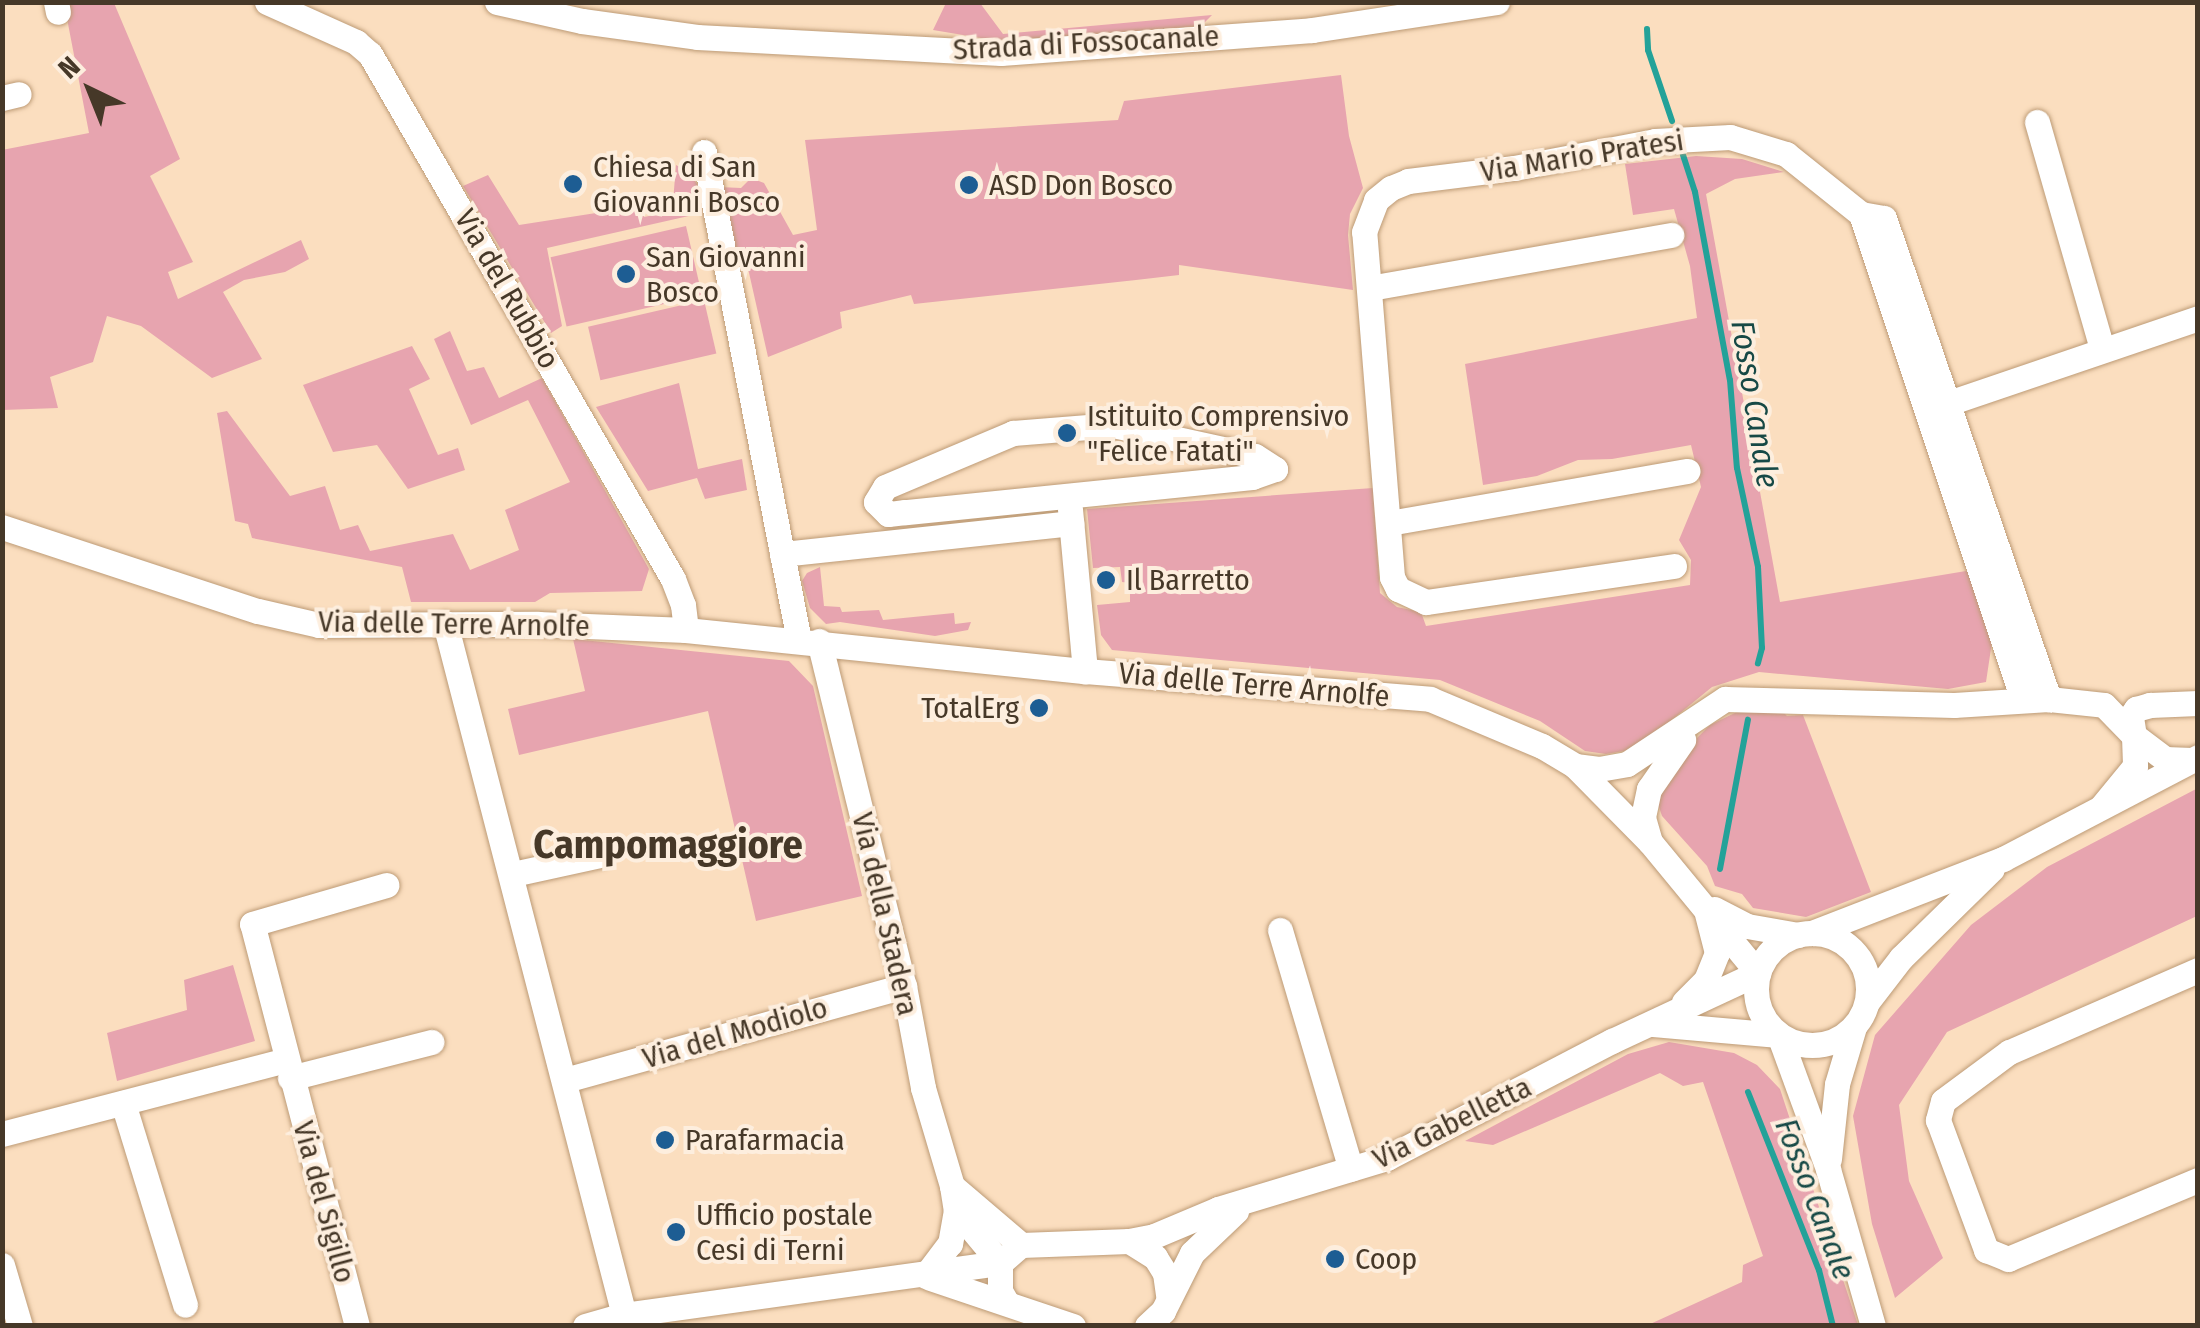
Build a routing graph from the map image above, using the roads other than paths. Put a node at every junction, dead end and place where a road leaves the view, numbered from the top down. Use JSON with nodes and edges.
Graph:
{"nodes":[{"id":1,"x":266,"y":2,"type":"edge"},
{"id":2,"x":497,"y":2,"type":"edge"},
{"id":3,"x":1497,"y":2,"type":"edge"},
{"id":4,"x":2037,"y":122,"type":"dead end"},
{"id":5,"x":704,"y":152,"type":"dead end"},
{"id":6,"x":1671,"y":235,"type":"dead end"},
{"id":7,"x":1370,"y":288,"type":"junction"},
{"id":8,"x":2198,"y":318,"type":"edge"},
{"id":9,"x":2102,"y":348,"type":"junction"},
{"id":10,"x":1940,"y":407,"type":"junction"},
{"id":11,"x":1687,"y":471,"type":"dead end"},
{"id":12,"x":1068,"y":494,"type":"junction"},
{"id":13,"x":1389,"y":522,"type":"junction"},
{"id":14,"x":1072,"y":523,"type":"junction"},
{"id":15,"x":2,"y":527,"type":"edge"},
{"id":16,"x":782,"y":554,"type":"junction"},
{"id":17,"x":1674,"y":566,"type":"dead end"},
{"id":18,"x":446,"y":623,"type":"junction"},
{"id":19,"x":686,"y":630,"type":"junction"},
{"id":20,"x":809,"y":641,"type":"junction"},
{"id":21,"x":1085,"y":671,"type":"junction"},
{"id":22,"x":2036,"y":699,"type":"junction"},
{"id":23,"x":2198,"y":704,"type":"edge"},
{"id":24,"x":1704,"y":714,"type":"junction"},
{"id":25,"x":2134,"y":736,"type":"junction"},
{"id":26,"x":2195,"y":758,"type":"edge"},
{"id":27,"x":1575,"y":766,"type":"junction"},
{"id":28,"x":2102,"y":806,"type":"junction"},
{"id":29,"x":1650,"y":842,"type":"junction"},
{"id":30,"x":600,"y":855,"type":"dead end"},
{"id":31,"x":2004,"y":859,"type":"junction"},
{"id":32,"x":513,"y":874,"type":"junction"},
{"id":33,"x":386,"y":885,"type":"dead end"},
{"id":34,"x":1705,"y":905,"type":"junction"},
{"id":35,"x":1280,"y":930,"type":"dead end"},
{"id":36,"x":1805,"y":934,"type":"junction"},
{"id":37,"x":2198,"y":970,"type":"edge"},
{"id":38,"x":1758,"y":973,"type":"junction"},
{"id":39,"x":904,"y":986,"type":"junction"},
{"id":40,"x":1868,"y":1002,"type":"junction"},
{"id":41,"x":1679,"y":1008,"type":"junction"},
{"id":42,"x":1648,"y":1024,"type":"junction"},
{"id":43,"x":1854,"y":1028,"type":"junction"},
{"id":44,"x":1723,"y":1029,"type":"junction"},
{"id":45,"x":1778,"y":1035,"type":"junction"},
{"id":46,"x":431,"y":1042,"type":"dead end"},
{"id":47,"x":288,"y":1069,"type":"junction"},
{"id":48,"x":1795,"y":1078,"type":"junction"},
{"id":49,"x":565,"y":1080,"type":"junction"},
{"id":50,"x":123,"y":1103,"type":"junction"},
{"id":51,"x":2,"y":1134,"type":"edge"},
{"id":52,"x":1352,"y":1169,"type":"junction"},
{"id":53,"x":1828,"y":1169,"type":"junction"},
{"id":54,"x":2198,"y":1180,"type":"edge"},
{"id":55,"x":954,"y":1198,"type":"junction"},
{"id":56,"x":1248,"y":1202,"type":"junction"},
{"id":57,"x":1129,"y":1242,"type":"junction"},
{"id":58,"x":1021,"y":1245,"type":"junction"},
{"id":59,"x":1000,"y":1262,"type":"junction"},
{"id":60,"x":2,"y":1265,"type":"edge"},
{"id":61,"x":925,"y":1276,"type":"junction"},
{"id":62,"x":1168,"y":1295,"type":"junction"},
{"id":63,"x":1007,"y":1304,"type":"junction"},
{"id":64,"x":185,"y":1305,"type":"dead end"},
{"id":65,"x":624,"y":1314,"type":"junction"},
{"id":66,"x":1150,"y":1324,"type":"edge"},
{"id":67,"x":20,"y":1326,"type":"edge"},
{"id":68,"x":357,"y":1326,"type":"edge"},
{"id":69,"x":586,"y":1326,"type":"edge"},
{"id":70,"x":1072,"y":1326,"type":"edge"},
{"id":71,"x":1873,"y":1326,"type":"edge"}],
"edges":[{"from":1,"to":19,"type":"street","name":"Via del Rubbio"},
{"from":2,"to":3,"type":"street","name":"Strada di Fossocanale"},
{"from":4,"to":9,"type":"street"},
{"from":5,"to":16,"type":"street"},
{"from":6,"to":7,"type":"street"},
{"from":7,"to":10,"type":"street","name":"Via Mario Pratesi"},
{"from":7,"to":13,"type":"street","name":"Via Mario Pratesi"},
{"from":8,"to":9,"type":"street"},
{"from":9,"to":10,"type":"street"},
{"from":10,"to":22,"type":"street","name":"Via Mario Pratesi"},
{"from":11,"to":13,"type":"street"},
{"from":12,"to":12,"type":"street"},
{"from":12,"to":14,"type":"street"},
{"from":13,"to":17,"type":"street","name":"Via Mario Pratesi"},
{"from":14,"to":16,"type":"street"},
{"from":14,"to":21,"type":"street"},
{"from":15,"to":18,"type":"street","name":"Via delle Terre Arnolfe"},
{"from":16,"to":20,"type":"street"},
{"from":18,"to":19,"type":"street","name":"Via delle Terre Arnolfe"},
{"from":18,"to":32,"type":"street"},
{"from":19,"to":20,"type":"street","name":"Via delle Terre Arnolfe"},
{"from":20,"to":21,"type":"street","name":"Via delle Terre Arnolfe"},
{"from":20,"to":39,"type":"street","name":"Via della Stadera"},
{"from":21,"to":27,"type":"street","name":"Via delle Terre Arnolfe"},
{"from":22,"to":24,"type":"street"},
{"from":22,"to":25,"type":"street"},
{"from":23,"to":25,"type":"street"},
{"from":24,"to":27,"type":"street"},
{"from":24,"to":29,"type":"street"},
{"from":25,"to":26,"type":"street"},
{"from":25,"to":28,"type":"street"},
{"from":26,"to":28,"type":"street"},
{"from":27,"to":29,"type":"street","name":"Via delle Terre Arnolfe"},
{"from":28,"to":31,"type":"street"},
{"from":29,"to":34,"type":"street","name":"Via delle Terre Arnolfe"},
{"from":30,"to":32,"type":"street"},
{"from":31,"to":36,"type":"street"},
{"from":31,"to":40,"type":"street"},
{"from":32,"to":49,"type":"street"},
{"from":33,"to":47,"type":"street","name":"Via del Sigillo"},
{"from":34,"to":36,"type":"street","name":"Via delle Terre Arnolfe"},
{"from":34,"to":38,"type":"street","name":"Via delle Terre Arnolfe"},
{"from":34,"to":41,"type":"street","name":"Via delle Terre Arnolfe"},
{"from":35,"to":52,"type":"street"},
{"from":36,"to":38,"type":"street"},
{"from":36,"to":40,"type":"street"},
{"from":37,"to":54,"type":"street"},
{"from":38,"to":41,"type":"street","name":"Via Gabelletta"},
{"from":38,"to":45,"type":"street"},
{"from":39,"to":49,"type":"street","name":"Via del Modiolo"},
{"from":39,"to":55,"type":"street","name":"Via della Stadera"},
{"from":40,"to":43,"type":"street"},
{"from":41,"to":42,"type":"street","name":"Via Gabelletta"},
{"from":42,"to":44,"type":"street"},
{"from":42,"to":52,"type":"street","name":"Via Gabelletta"},
{"from":43,"to":45,"type":"street"},
{"from":43,"to":53,"type":"street"},
{"from":44,"to":45,"type":"street"},
{"from":44,"to":48,"type":"street"},
{"from":45,"to":48,"type":"street"},
{"from":46,"to":47,"type":"street"},
{"from":47,"to":50,"type":"street"},
{"from":47,"to":68,"type":"street","name":"Via del Sigillo"},
{"from":48,"to":53,"type":"street"},
{"from":49,"to":65,"type":"street"},
{"from":50,"to":51,"type":"street"},
{"from":50,"to":64,"type":"street"},
{"from":52,"to":56,"type":"street","name":"Via Gabelletta"},
{"from":53,"to":71,"type":"street"},
{"from":55,"to":58,"type":"street"},
{"from":55,"to":59,"type":"street","name":"Via della Stadera"},
{"from":55,"to":61,"type":"street"},
{"from":56,"to":57,"type":"street","name":"Via Gabelletta"},
{"from":56,"to":62,"type":"street","name":"Via Gabelletta"},
{"from":57,"to":58,"type":"street","name":"Via Gabelletta"},
{"from":57,"to":62,"type":"street"},
{"from":58,"to":59,"type":"street"},
{"from":59,"to":61,"type":"street"},
{"from":59,"to":63,"type":"street"},
{"from":60,"to":67,"type":"street"},
{"from":61,"to":63,"type":"street"},
{"from":61,"to":65,"type":"street"},
{"from":62,"to":66,"type":"street","name":"Via Gabelletta"},
{"from":63,"to":70,"type":"street"},
{"from":65,"to":69,"type":"street"}]}
